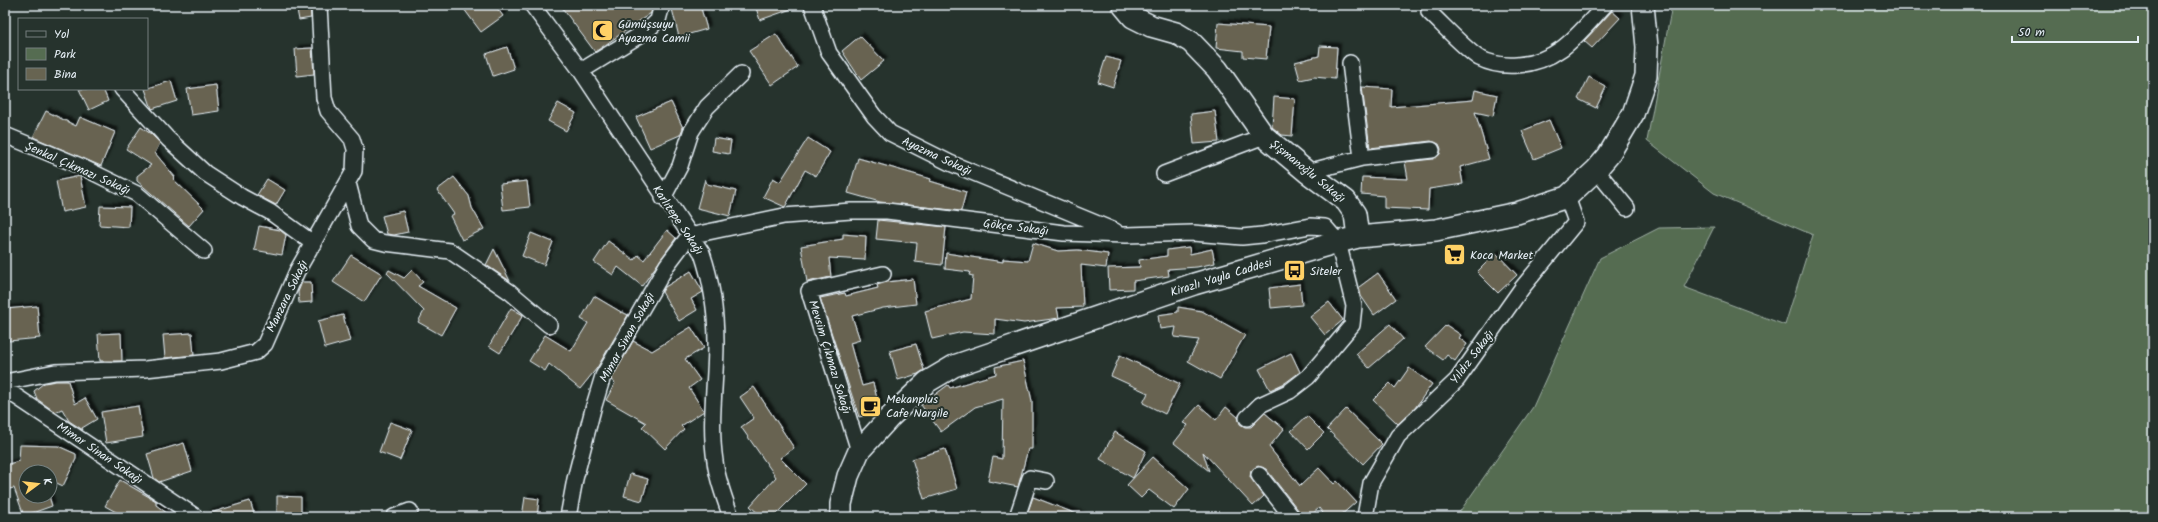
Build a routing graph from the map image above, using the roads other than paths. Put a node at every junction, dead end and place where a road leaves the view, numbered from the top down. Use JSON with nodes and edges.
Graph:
{"nodes":[{"id":1,"x":319,"y":5,"type":"edge"},
{"id":2,"x":532,"y":5,"type":"edge"},
{"id":3,"x":662,"y":5,"type":"edge"},
{"id":4,"x":812,"y":5,"type":"edge"},
{"id":5,"x":1123,"y":5,"type":"edge"},
{"id":6,"x":1605,"y":5,"type":"edge"},
{"id":7,"x":1643,"y":5,"type":"edge"},
{"id":8,"x":1429,"y":12,"type":"dead end"},
{"id":9,"x":1350,"y":63,"type":"dead end"},
{"id":10,"x":581,"y":71,"type":"junction"},
{"id":11,"x":742,"y":74,"type":"dead end"},
{"id":12,"x":123,"y":90,"type":"edge"},
{"id":13,"x":5,"y":135,"type":"edge"},
{"id":14,"x":1264,"y":136,"type":"junction"},
{"id":15,"x":1432,"y":150,"type":"dead end"},
{"id":16,"x":1362,"y":158,"type":"junction"},
{"id":17,"x":1596,"y":170,"type":"junction"},
{"id":18,"x":1307,"y":172,"type":"junction"},
{"id":19,"x":1164,"y":174,"type":"dead end"},
{"id":20,"x":348,"y":183,"type":"junction"},
{"id":21,"x":1567,"y":197,"type":"junction"},
{"id":22,"x":663,"y":198,"type":"junction"},
{"id":23,"x":1627,"y":208,"type":"dead end"},
{"id":24,"x":1126,"y":235,"type":"junction"},
{"id":25,"x":689,"y":236,"type":"junction"},
{"id":26,"x":1348,"y":239,"type":"junction"},
{"id":27,"x":314,"y":244,"type":"junction"},
{"id":28,"x":204,"y":251,"type":"dead end"},
{"id":29,"x":883,"y":274,"type":"dead end"},
{"id":30,"x":549,"y":325,"type":"dead end"},
{"id":31,"x":5,"y":382,"type":"edge"},
{"id":32,"x":5,"y":389,"type":"edge"},
{"id":33,"x":1247,"y":418,"type":"dead end"},
{"id":34,"x":859,"y":451,"type":"junction"},
{"id":35,"x":1259,"y":475,"type":"dead end"},
{"id":36,"x":1046,"y":481,"type":"dead end"},
{"id":37,"x":410,"y":511,"type":"dead end"},
{"id":38,"x":196,"y":517,"type":"edge"},
{"id":39,"x":394,"y":517,"type":"edge"},
{"id":40,"x":568,"y":517,"type":"edge"},
{"id":41,"x":731,"y":517,"type":"edge"},
{"id":42,"x":841,"y":517,"type":"edge"},
{"id":43,"x":1017,"y":517,"type":"edge"},
{"id":44,"x":1292,"y":517,"type":"edge"},
{"id":45,"x":1365,"y":517,"type":"edge"}],
"edges":[{"from":1,"to":20,"type":"street","name":"Manzara Sokağı"},
{"from":2,"to":10,"type":"street","name":"Karlıtepe Sokağı"},
{"from":3,"to":10,"type":"street"},
{"from":4,"to":24,"type":"street","name":"Ayazma Sokağı"},
{"from":5,"to":14,"type":"main road","name":"Şişmanoğlu Sokağı"},
{"from":6,"to":8,"type":"street"},
{"from":7,"to":17,"type":"main road","name":"Kirazlı Yayla Caddesi"},
{"from":9,"to":16,"type":"street"},
{"from":10,"to":22,"type":"street","name":"Karlıtepe Sokağı"},
{"from":11,"to":22,"type":"street"},
{"from":12,"to":27,"type":"street"},
{"from":13,"to":28,"type":"street","name":"Şenkal Çıkmazı Sokağı"},
{"from":14,"to":18,"type":"main road","name":"Şişmanoğlu Sokağı"},
{"from":14,"to":19,"type":"street"},
{"from":15,"to":16,"type":"street"},
{"from":16,"to":18,"type":"street"},
{"from":17,"to":21,"type":"main road","name":"Kirazlı Yayla Caddesi"},
{"from":17,"to":23,"type":"street"},
{"from":18,"to":26,"type":"main road","name":"Şişmanoğlu Sokağı"},
{"from":20,"to":27,"type":"street","name":"Manzara Sokağı"},
{"from":20,"to":30,"type":"street"},
{"from":21,"to":26,"type":"main road","name":"Kirazlı Yayla Caddesi"},
{"from":21,"to":45,"type":"street","name":"Yıldız Sokağı"},
{"from":22,"to":25,"type":"street","name":"Karlıtepe Sokağı"},
{"from":24,"to":25,"type":"street","name":"Gökçe Sokağı"},
{"from":24,"to":26,"type":"street","name":"Gökçe Sokağı"},
{"from":25,"to":40,"type":"street","name":"Mimar Sinan Sokağı"},
{"from":25,"to":41,"type":"street","name":"Karlıtepe Sokağı"},
{"from":26,"to":33,"type":"street"},
{"from":26,"to":34,"type":"main road","name":"Kirazlı Yayla Caddesi"},
{"from":27,"to":31,"type":"street","name":"Manzara Sokağı"},
{"from":29,"to":34,"type":"street","name":"Mevsim Çıkmazı Sokağı"},
{"from":32,"to":38,"type":"street","name":"Mimar Sinan Sokağı"},
{"from":34,"to":42,"type":"main road","name":"Kirazlı Yayla Caddesi"},
{"from":35,"to":44,"type":"street"},
{"from":36,"to":43,"type":"street"},
{"from":37,"to":39,"type":"street"}]}
